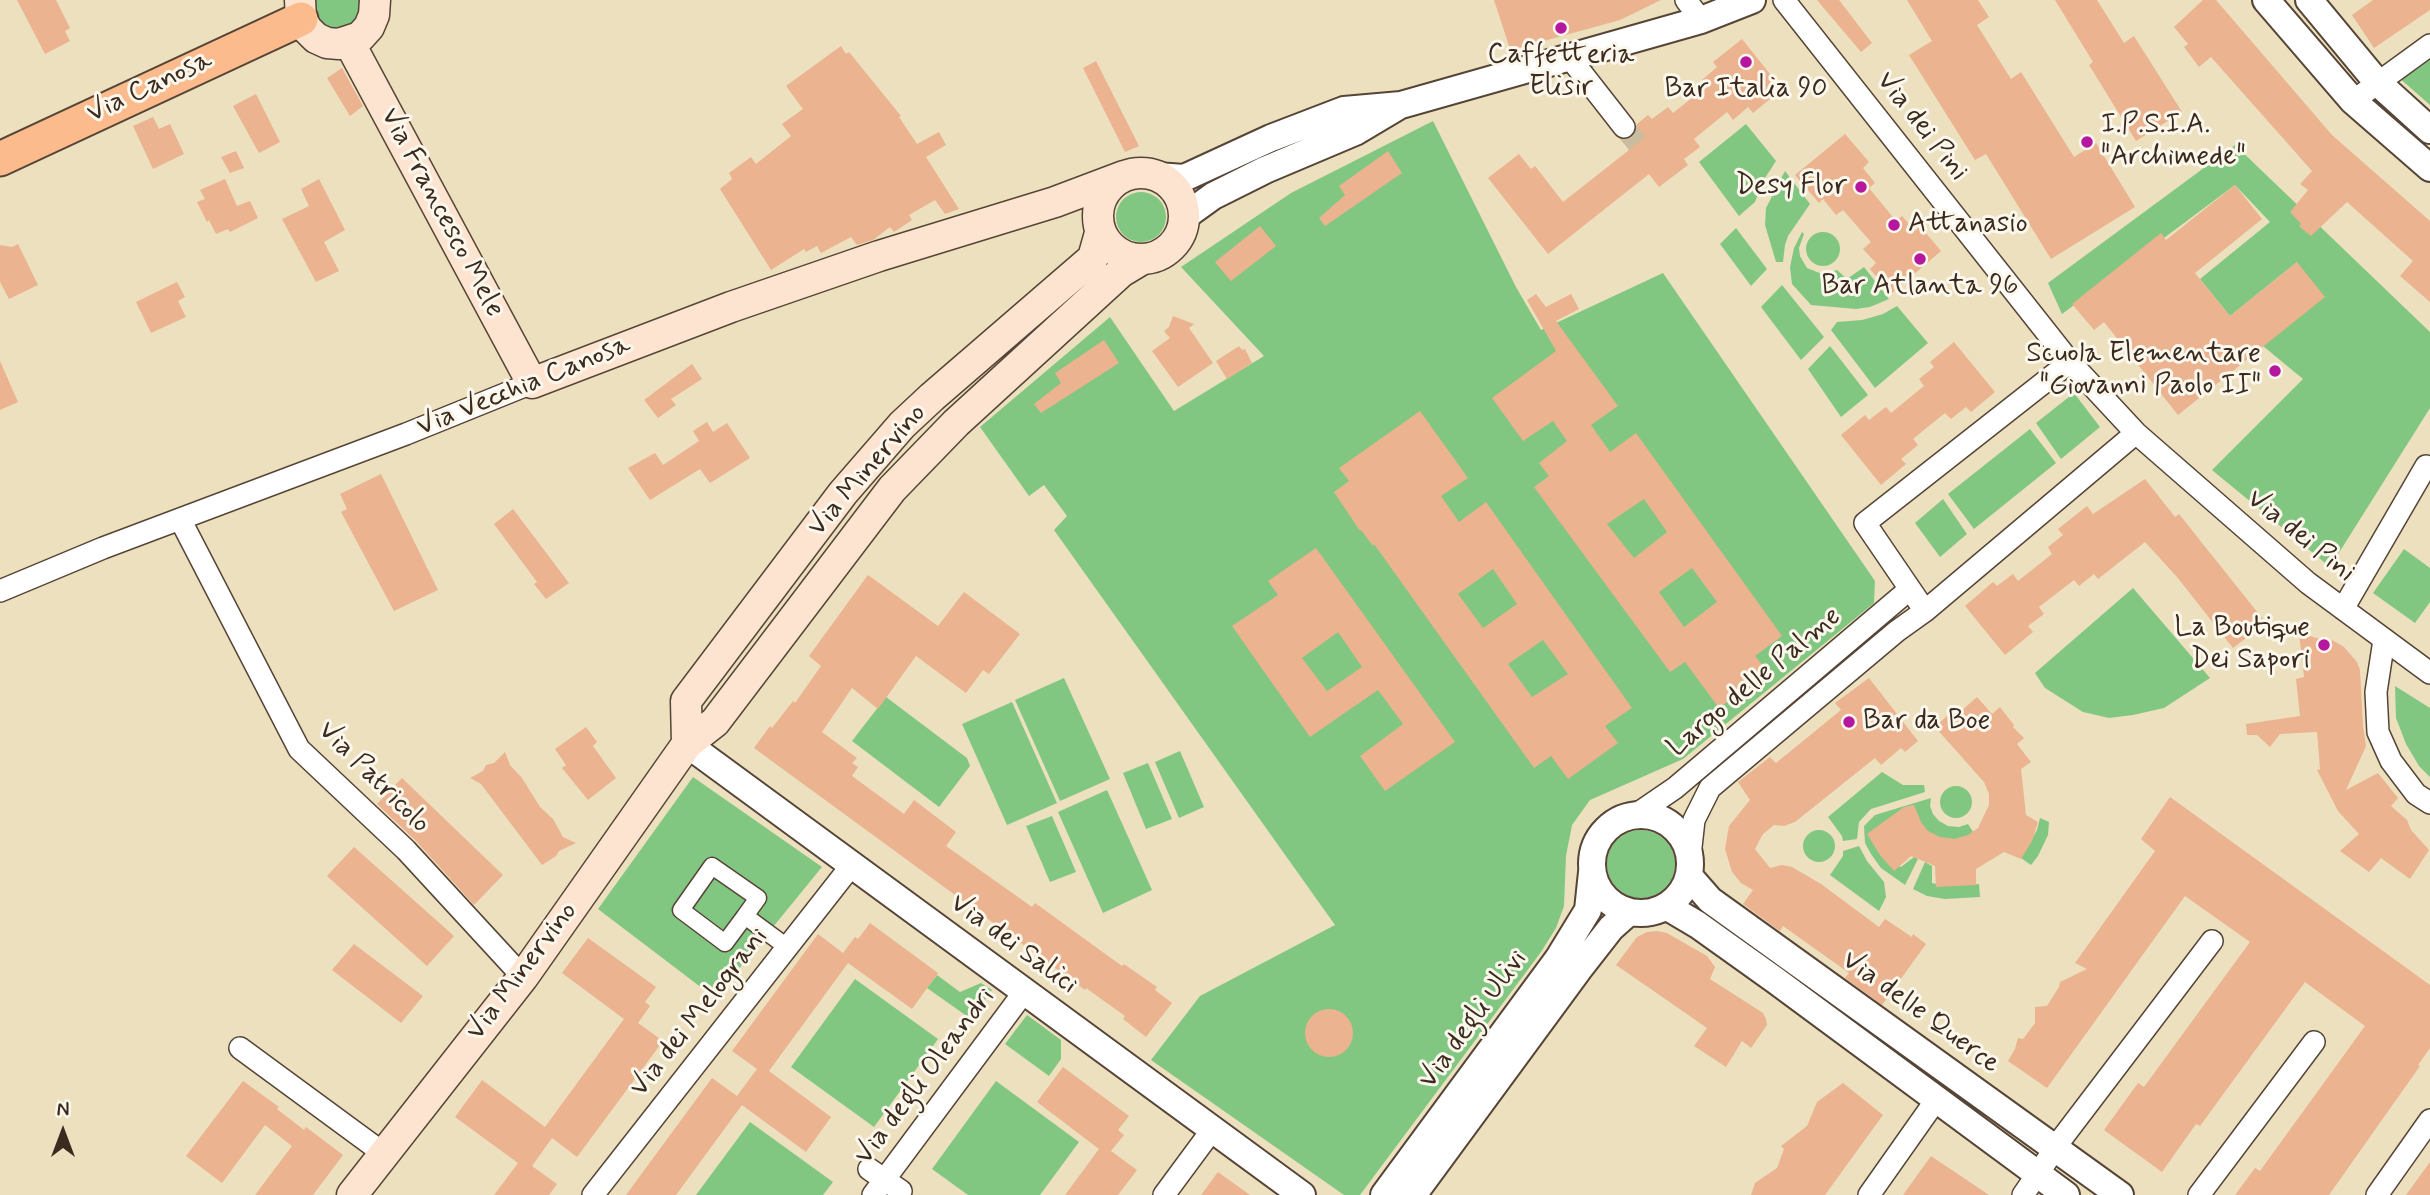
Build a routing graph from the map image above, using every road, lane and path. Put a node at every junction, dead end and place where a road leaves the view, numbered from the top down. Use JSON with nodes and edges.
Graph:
{"nodes":[{"id":1,"x":374,"y":0,"type":"edge"},
{"id":2,"x":1752,"y":0,"type":"edge"},
{"id":3,"x":1784,"y":0,"type":"edge"},
{"id":4,"x":2266,"y":0,"type":"edge"},
{"id":5,"x":2309,"y":0,"type":"edge"},
{"id":6,"x":300,"y":9,"type":"edge"},
{"id":7,"x":1694,"y":10,"type":"edge"},
{"id":8,"x":349,"y":42,"type":"junction"},
{"id":9,"x":2430,"y":45,"type":"edge"},
{"id":10,"x":1570,"y":58,"type":"junction"},
{"id":11,"x":2377,"y":82,"type":"junction"},
{"id":12,"x":2353,"y":101,"type":"junction"},
{"id":13,"x":1401,"y":105,"type":"junction"},
{"id":14,"x":1623,"y":127,"type":"tunnel mouth"},
{"id":15,"x":2430,"y":130,"type":"edge"},
{"id":16,"x":0,"y":159,"type":"edge"},
{"id":17,"x":2428,"y":161,"type":"edge"},
{"id":18,"x":1124,"y":176,"type":"junction"},
{"id":19,"x":1157,"y":176,"type":"junction"},
{"id":20,"x":1055,"y":202,"type":"junction"},
{"id":21,"x":1184,"y":216,"type":"junction"},
{"id":22,"x":1099,"y":225,"type":"junction"},
{"id":23,"x":1141,"y":260,"type":"junction"},
{"id":24,"x":2070,"y":362,"type":"junction"},
{"id":25,"x":532,"y":383,"type":"junction"},
{"id":26,"x":2136,"y":433,"type":"junction"},
{"id":27,"x":2430,"y":468,"type":"edge"},
{"id":28,"x":180,"y":519,"type":"junction"},
{"id":29,"x":1910,"y":589,"type":"junction"},
{"id":30,"x":0,"y":591,"type":"edge"},
{"id":31,"x":2343,"y":609,"type":"junction"},
{"id":32,"x":1925,"y":611,"type":"junction"},
{"id":33,"x":2384,"y":640,"type":"junction"},
{"id":34,"x":2428,"y":665,"type":"edge"},
{"id":35,"x":688,"y":744,"type":"junction"},
{"id":36,"x":2430,"y":803,"type":"edge"},
{"id":37,"x":1634,"y":816,"type":"junction"},
{"id":38,"x":850,"y":866,"type":"junction"},
{"id":39,"x":1689,"y":866,"type":"junction"},
{"id":40,"x":1592,"y":872,"type":"junction"},
{"id":41,"x":1667,"y":906,"type":"junction"},
{"id":42,"x":1629,"y":912,"type":"junction"},
{"id":43,"x":745,"y":916,"type":"junction"},
{"id":44,"x":2212,"y":941,"type":"dead end"},
{"id":45,"x":787,"y":947,"type":"junction"},
{"id":46,"x":523,"y":977,"type":"junction"},
{"id":47,"x":1024,"y":992,"type":"junction"},
{"id":48,"x":2314,"y":1042,"type":"dead end"},
{"id":49,"x":240,"y":1048,"type":"dead end"},
{"id":50,"x":1936,"y":1100,"type":"junction"},
{"id":51,"x":2430,"y":1120,"type":"edge"},
{"id":52,"x":1212,"y":1130,"type":"junction"},
{"id":53,"x":2059,"y":1143,"type":"junction"},
{"id":54,"x":383,"y":1153,"type":"junction"},
{"id":55,"x":882,"y":1183,"type":"edge"},
{"id":56,"x":2030,"y":1185,"type":"edge"},
{"id":57,"x":352,"y":1195,"type":"edge"},
{"id":58,"x":593,"y":1195,"type":"edge"},
{"id":59,"x":1164,"y":1195,"type":"edge"},
{"id":60,"x":1302,"y":1195,"type":"edge"},
{"id":61,"x":1384,"y":1195,"type":"edge"},
{"id":62,"x":1413,"y":1195,"type":"edge"},
{"id":63,"x":1869,"y":1195,"type":"edge"},
{"id":64,"x":2066,"y":1195,"type":"edge"},
{"id":65,"x":2120,"y":1195,"type":"edge"},
{"id":66,"x":2199,"y":1195,"type":"edge"},
{"id":67,"x":2377,"y":1195,"type":"edge"}],
"edges":[{"from":1,"to":8,"type":"main road"},
{"from":2,"to":7,"type":"street"},
{"from":3,"to":24,"type":"street","name":"Via dei Pini"},
{"from":4,"to":12,"type":"street"},
{"from":5,"to":11,"type":"street"},
{"from":6,"to":8,"type":"main road"},
{"from":6,"to":16,"type":"main road","name":"Via Canosa"},
{"from":7,"to":10,"type":"street"},
{"from":8,"to":25,"type":"main road","name":"Via Francesco Mele"},
{"from":9,"to":11,"type":"street"},
{"from":10,"to":13,"type":"street"},
{"from":10,"to":14,"type":"street"},
{"from":11,"to":12,"type":"street"},
{"from":11,"to":15,"type":"street"},
{"from":12,"to":17,"type":"street"},
{"from":13,"to":19,"type":"street"},
{"from":13,"to":21,"type":"street"},
{"from":18,"to":19,"type":"main road"},
{"from":18,"to":20,"type":"main road","name":"Via Vecchia Canosa"},
{"from":18,"to":22,"type":"main road"},
{"from":19,"to":21,"type":"main road"},
{"from":20,"to":22,"type":"main road"},
{"from":20,"to":25,"type":"main road","name":"Via Vecchia Canosa"},
{"from":21,"to":23,"type":"main road"},
{"from":22,"to":23,"type":"main road"},
{"from":22,"to":35,"type":"main road","name":"Via Minervino"},
{"from":23,"to":35,"type":"main road","name":"Via Minervino"},
{"from":24,"to":26,"type":"street","name":"Via dei Pini"},
{"from":24,"to":29,"type":"street"},
{"from":25,"to":28,"type":"street","name":"Via Vecchia Canosa"},
{"from":26,"to":31,"type":"street","name":"Via dei Pini"},
{"from":26,"to":32,"type":"street","name":"Largo delle Palme"},
{"from":27,"to":31,"type":"street","name":"Via dei Pini"},
{"from":28,"to":30,"type":"street","name":"Via Vecchia Canosa"},
{"from":28,"to":46,"type":"street","name":"Via Patricolo"},
{"from":29,"to":32,"type":"street"},
{"from":29,"to":37,"type":"street","name":"Largo delle Palme"},
{"from":31,"to":33,"type":"street","name":"Via dei Pini"},
{"from":32,"to":39,"type":"street","name":"Largo delle Palme"},
{"from":33,"to":34,"type":"street","name":"Via dei Pini"},
{"from":33,"to":36,"type":"street"},
{"from":35,"to":38,"type":"street","name":"Via dei Salici"},
{"from":35,"to":46,"type":"main road","name":"Via Minervino"},
{"from":37,"to":39,"type":"street"},
{"from":37,"to":40,"type":"street"},
{"from":38,"to":45,"type":"street","name":"Via dei Melograni"},
{"from":38,"to":47,"type":"street","name":"Via dei Salici"},
{"from":39,"to":41,"type":"street"},
{"from":39,"to":53,"type":"street","name":"Via delle Querce"},
{"from":40,"to":42,"type":"street"},
{"from":40,"to":61,"type":"street","name":"Via degli Ulivi"},
{"from":41,"to":42,"type":"street"},
{"from":41,"to":50,"type":"street"},
{"from":42,"to":62,"type":"street","name":"Via degli Ulivi"},
{"from":43,"to":43,"type":"street"},
{"from":43,"to":45,"type":"street"},
{"from":44,"to":53,"type":"street"},
{"from":45,"to":58,"type":"street","name":"Via dei Melograni"},
{"from":46,"to":54,"type":"main road","name":"Via Minervino"},
{"from":47,"to":52,"type":"street","name":"Via dei Salici"},
{"from":47,"to":55,"type":"street","name":"Via degli Oleandri"},
{"from":48,"to":66,"type":"street"},
{"from":49,"to":54,"type":"street"},
{"from":50,"to":56,"type":"street"},
{"from":50,"to":63,"type":"street"},
{"from":51,"to":67,"type":"street"},
{"from":52,"to":59,"type":"street"},
{"from":52,"to":60,"type":"street","name":"Via dei Salici"},
{"from":53,"to":56,"type":"street"},
{"from":53,"to":65,"type":"street","name":"Via delle Querce"},
{"from":54,"to":57,"type":"main road","name":"Via Minervino"},
{"from":56,"to":64,"type":"street"}]}
